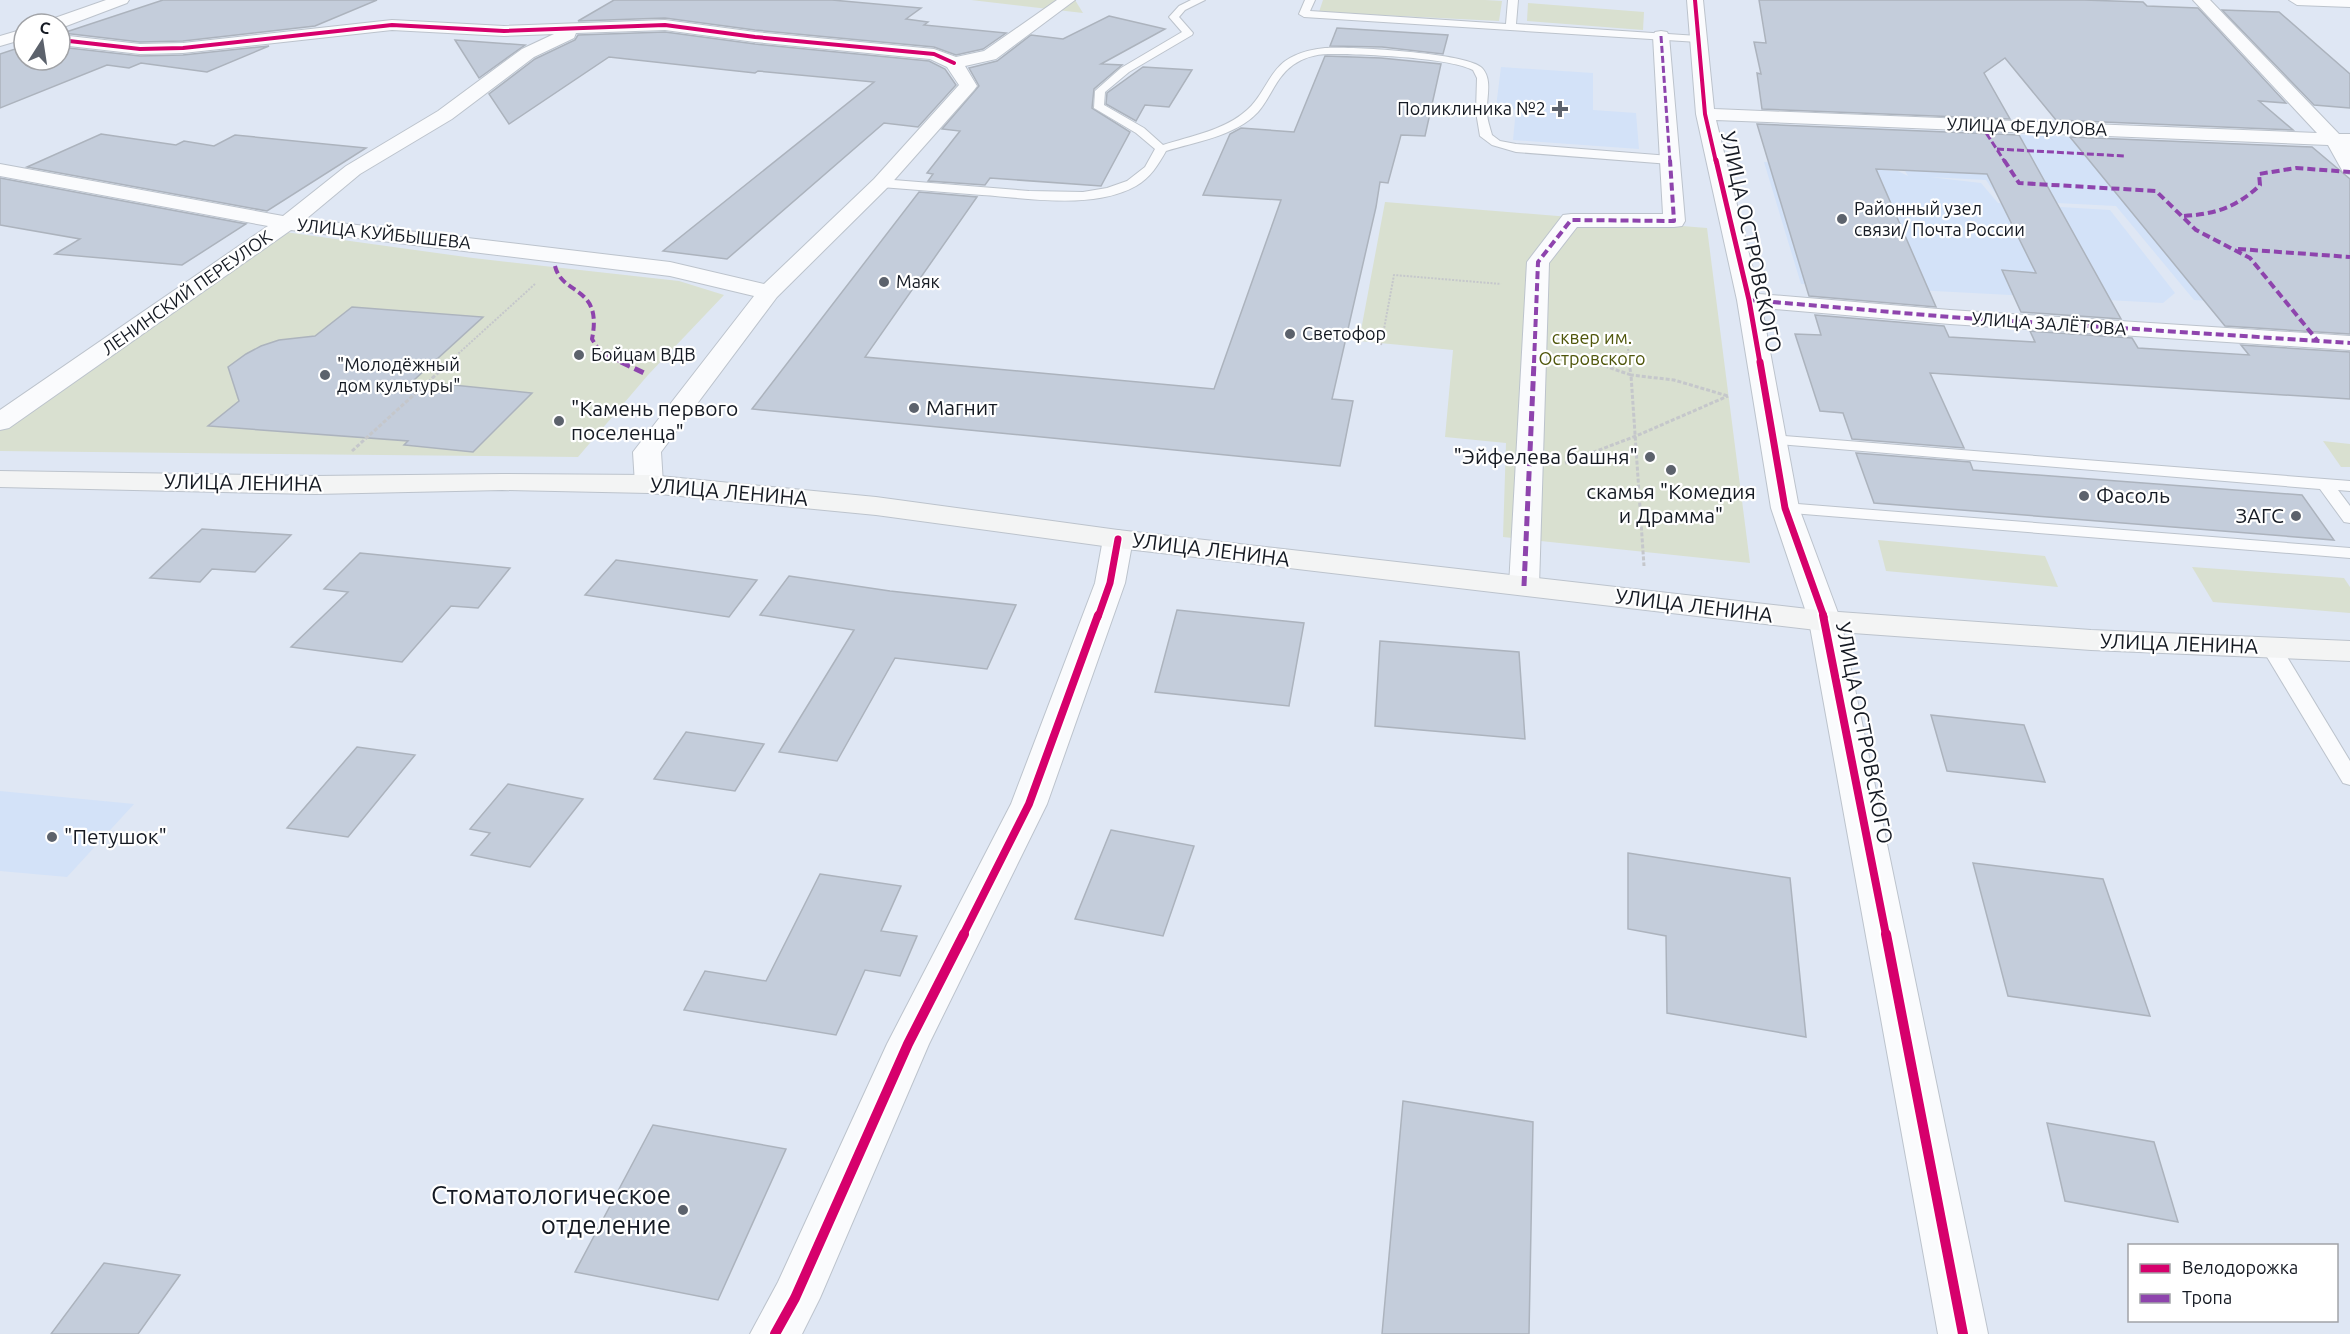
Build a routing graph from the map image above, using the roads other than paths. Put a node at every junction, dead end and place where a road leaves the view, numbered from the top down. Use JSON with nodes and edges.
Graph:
{"nodes":[{"id":1,"x":122,"y":0,"type":"edge"},
{"id":2,"x":1067,"y":0,"type":"edge"},
{"id":3,"x":1200,"y":0,"type":"edge"},
{"id":4,"x":1310,"y":0,"type":"edge"},
{"id":5,"x":1513,"y":0,"type":"edge"},
{"id":6,"x":1695,"y":0,"type":"edge"},
{"id":7,"x":2201,"y":0,"type":"edge"},
{"id":8,"x":2297,"y":0,"type":"edge"},
{"id":9,"x":2350,"y":2,"type":"edge"},
{"id":10,"x":72,"y":18,"type":"edge"},
{"id":11,"x":1511,"y":26,"type":"junction"},
{"id":12,"x":584,"y":28,"type":"junction"},
{"id":13,"x":1661,"y":36,"type":"junction"},
{"id":14,"x":1698,"y":39,"type":"junction"},
{"id":15,"x":72,"y":41,"type":"edge"},
{"id":16,"x":954,"y":63,"type":"junction"},
{"id":17,"x":1705,"y":114,"type":"junction"},
{"id":18,"x":2342,"y":140,"type":"edge"},
{"id":19,"x":1161,"y":150,"type":"junction"},
{"id":20,"x":1663,"y":168,"type":"junction"},
{"id":21,"x":2350,"y":168,"type":"edge"},
{"id":22,"x":0,"y":170,"type":"edge"},
{"id":23,"x":881,"y":183,"type":"junction"},
{"id":24,"x":286,"y":223,"type":"junction"},
{"id":25,"x":769,"y":292,"type":"junction"},
{"id":26,"x":1749,"y":300,"type":"junction"},
{"id":27,"x":2350,"y":343,"type":"edge"},
{"id":28,"x":0,"y":422,"type":"edge"},
{"id":29,"x":1773,"y":440,"type":"junction"},
{"id":30,"x":0,"y":479,"type":"edge"},
{"id":31,"x":649,"y":484,"type":"junction"},
{"id":32,"x":2325,"y":484,"type":"junction"},
{"id":33,"x":2350,"y":486,"type":"edge"},
{"id":34,"x":1785,"y":508,"type":"junction"},
{"id":35,"x":2350,"y":518,"type":"edge"},
{"id":36,"x":1118,"y":539,"type":"junction"},
{"id":37,"x":2350,"y":553,"type":"edge"},
{"id":38,"x":1524,"y":586,"type":"junction"},
{"id":39,"x":1825,"y":621,"type":"junction"},
{"id":40,"x":2271,"y":647,"type":"junction"},
{"id":41,"x":2350,"y":651,"type":"edge"},
{"id":42,"x":2350,"y":778,"type":"edge"},
{"id":43,"x":775,"y":1334,"type":"edge"},
{"id":44,"x":1963,"y":1334,"type":"edge"}],
"edges":[{"from":1,"to":10,"type":"street"},
{"from":2,"to":16,"type":"street"},
{"from":3,"to":19,"type":"lane"},
{"from":4,"to":11,"type":"lane"},
{"from":5,"to":11,"type":"lane"},
{"from":6,"to":14,"type":"street","name":"УЛИЦА ОСТРОВСКОГО"},
{"from":7,"to":18,"type":"street"},
{"from":8,"to":9,"type":"street"},
{"from":11,"to":13,"type":"lane"},
{"from":12,"to":15,"type":"street"},
{"from":12,"to":16,"type":"street"},
{"from":12,"to":24,"type":"street","name":"ЛЕНИНСКИЙ ПЕРЕУЛОК"},
{"from":13,"to":14,"type":"lane"},
{"from":13,"to":20,"type":"street"},
{"from":14,"to":17,"type":"street","name":"УЛИЦА ОСТРОВСКОГО"},
{"from":16,"to":23,"type":"street"},
{"from":17,"to":18,"type":"street","name":"УЛИЦА ФЕДУЛОВА"},
{"from":17,"to":26,"type":"street","name":"УЛИЦА ОСТРОВСКОГО"},
{"from":18,"to":21,"type":"street"},
{"from":19,"to":20,"type":"lane"},
{"from":19,"to":23,"type":"lane"},
{"from":20,"to":38,"type":"street"},
{"from":22,"to":24,"type":"street","name":"УЛИЦА КУЙБЫШЕВА"},
{"from":23,"to":25,"type":"street"},
{"from":24,"to":25,"type":"street","name":"УЛИЦА КУЙБЫШЕВА"},
{"from":24,"to":28,"type":"street","name":"ЛЕНИНСКИЙ ПЕРЕУЛОК"},
{"from":25,"to":31,"type":"street"},
{"from":26,"to":27,"type":"street","name":"УЛИЦА ЗАЛЁТОВА"},
{"from":26,"to":29,"type":"street","name":"УЛИЦА ОСТРОВСКОГО"},
{"from":29,"to":32,"type":"lane"},
{"from":29,"to":34,"type":"street","name":"УЛИЦА ОСТРОВСКОГО"},
{"from":30,"to":31,"type":"main road","name":"УЛИЦА ЛЕНИНА"},
{"from":31,"to":36,"type":"main road","name":"УЛИЦА ЛЕНИНА"},
{"from":32,"to":33,"type":"lane"},
{"from":32,"to":35,"type":"lane"},
{"from":34,"to":37,"type":"lane"},
{"from":34,"to":39,"type":"street","name":"УЛИЦА ОСТРОВСКОГО"},
{"from":36,"to":38,"type":"main road","name":"УЛИЦА ЛЕНИНА"},
{"from":36,"to":43,"type":"street"},
{"from":38,"to":39,"type":"main road","name":"УЛИЦА ЛЕНИНА"},
{"from":39,"to":40,"type":"main road","name":"УЛИЦА ЛЕНИНА"},
{"from":39,"to":44,"type":"street","name":"УЛИЦА ОСТРОВСКОГО"},
{"from":40,"to":41,"type":"main road","name":"УЛИЦА ЛЕНИНА"},
{"from":40,"to":42,"type":"lane"}]}
